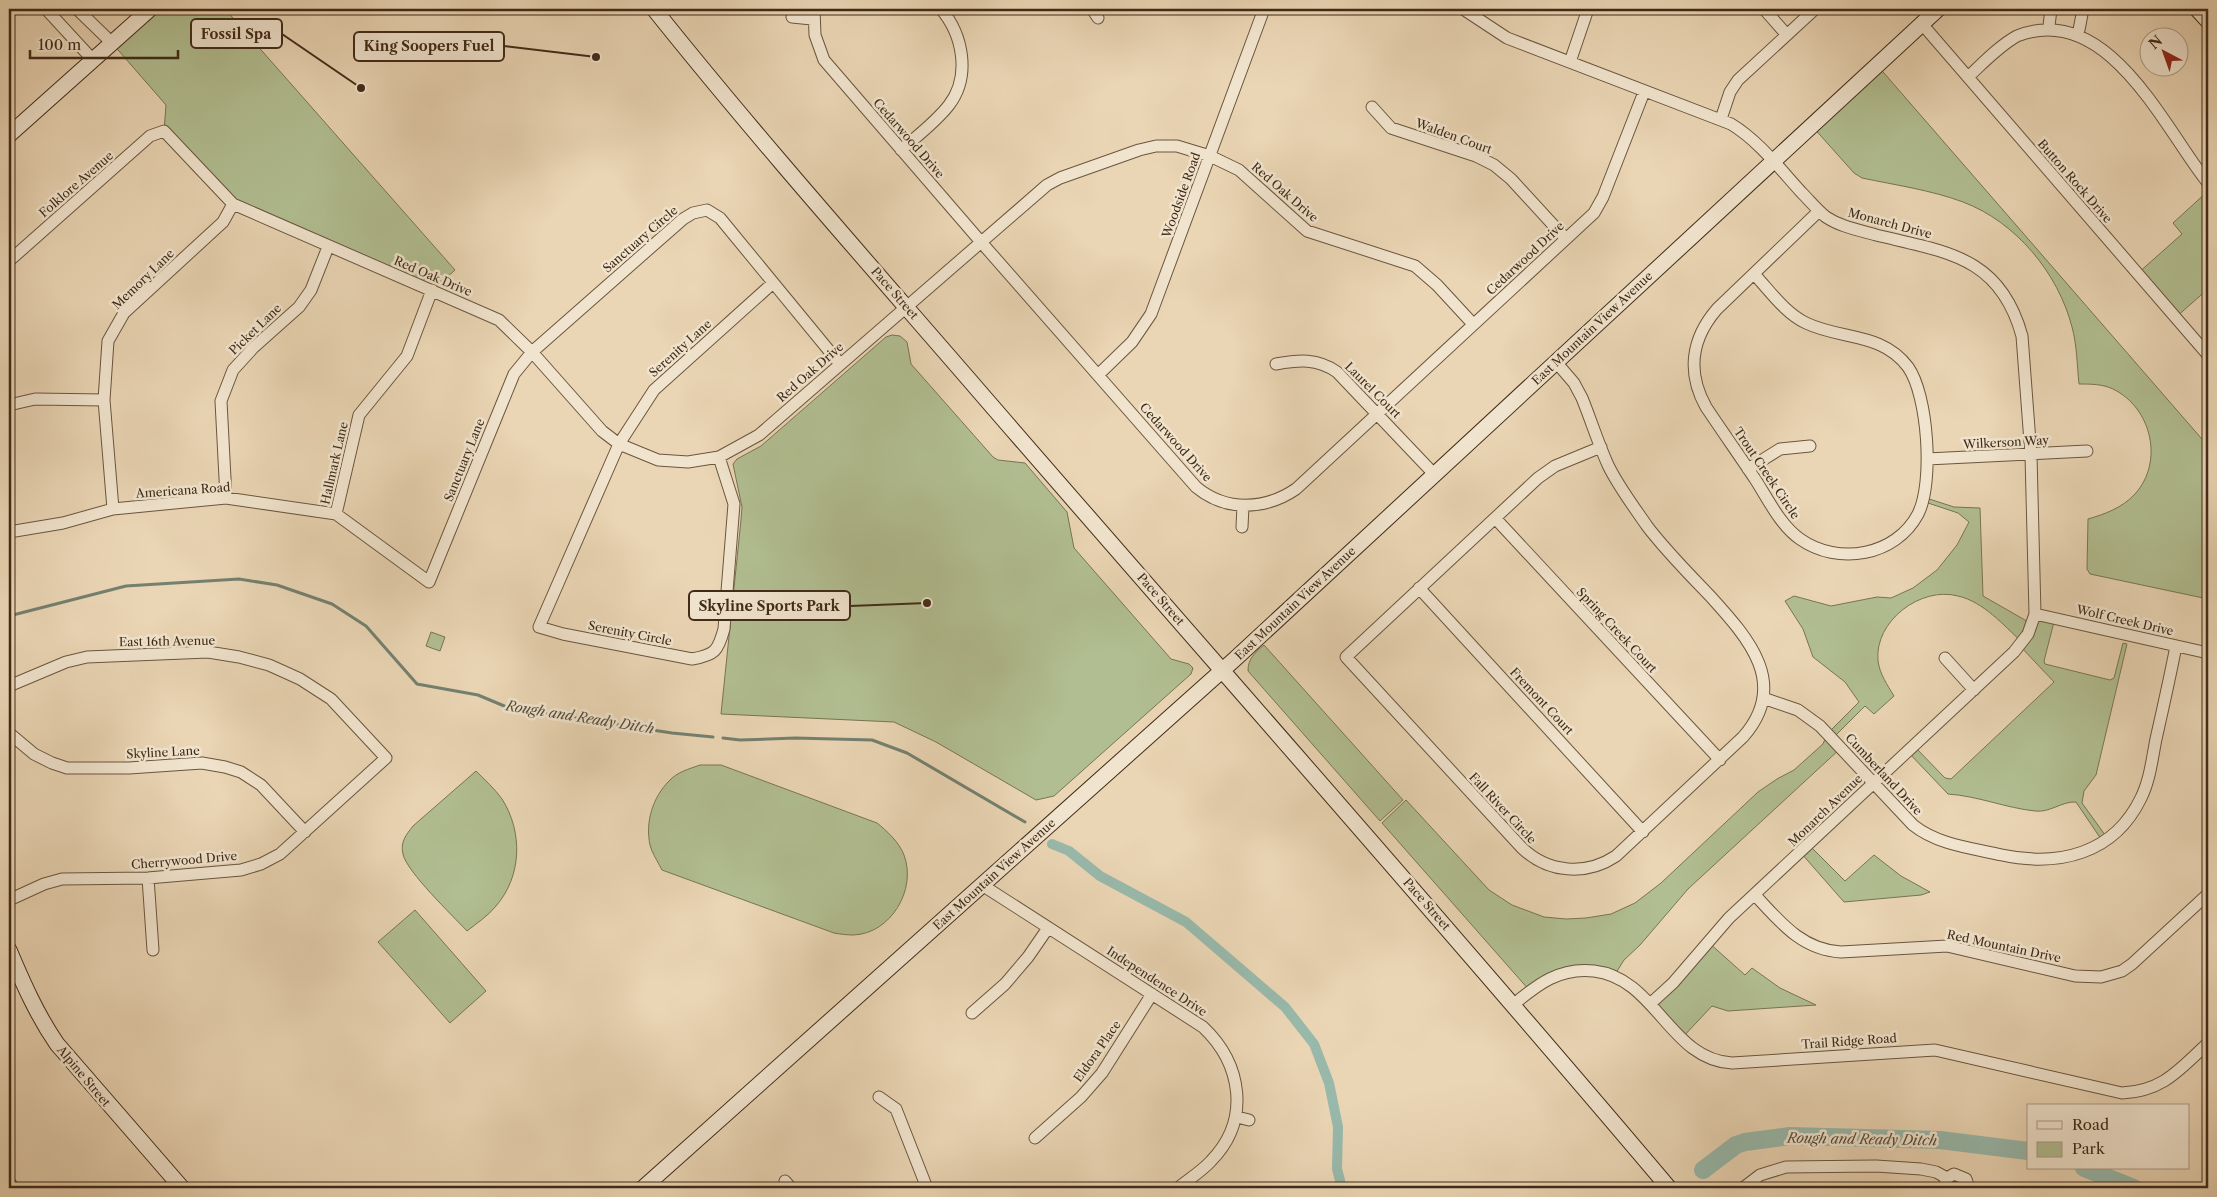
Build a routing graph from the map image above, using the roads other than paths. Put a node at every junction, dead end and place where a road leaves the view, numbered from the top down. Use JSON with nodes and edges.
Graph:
{"nodes":[{"id":1,"x":46,"y":9,"type":"edge"},
{"id":2,"x":77,"y":9,"type":"edge"},
{"id":3,"x":150,"y":9,"type":"edge"},
{"id":4,"x":654,"y":9,"type":"edge"},
{"id":5,"x":941,"y":9,"type":"edge"},
{"id":6,"x":1264,"y":9,"type":"edge"},
{"id":7,"x":1463,"y":9,"type":"edge"},
{"id":8,"x":1588,"y":9,"type":"edge"},
{"id":9,"x":1764,"y":9,"type":"edge"},
{"id":10,"x":1815,"y":9,"type":"edge"},
{"id":11,"x":1938,"y":9,"type":"edge"},
{"id":12,"x":2050,"y":9,"type":"edge"},
{"id":13,"x":2083,"y":9,"type":"edge"},
{"id":14,"x":2197,"y":9,"type":"edge"},
{"id":15,"x":813,"y":14,"type":"edge"},
{"id":16,"x":792,"y":17,"type":"dead end"},
{"id":17,"x":2208,"y":21,"type":"edge"},
{"id":18,"x":1922,"y":24,"type":"junction"},
{"id":19,"x":2049,"y":26,"type":"junction"},
{"id":20,"x":2079,"y":30,"type":"junction"},
{"id":21,"x":1787,"y":35,"type":"junction"},
{"id":22,"x":112,"y":43,"type":"junction"},
{"id":23,"x":93,"y":60,"type":"junction"},
{"id":24,"x":1570,"y":62,"type":"junction"},
{"id":25,"x":1968,"y":77,"type":"junction"},
{"id":26,"x":1644,"y":92,"type":"junction"},
{"id":27,"x":1372,"y":108,"type":"dead end"},
{"id":28,"x":1720,"y":119,"type":"junction"},
{"id":29,"x":164,"y":131,"type":"joint"},
{"id":30,"x":9,"y":135,"type":"edge"},
{"id":31,"x":901,"y":150,"type":"junction"},
{"id":32,"x":1210,"y":156,"type":"junction"},
{"id":33,"x":1773,"y":161,"type":"junction"},
{"id":34,"x":2208,"y":183,"type":"edge"},
{"id":35,"x":233,"y":204,"type":"junction"},
{"id":36,"x":1819,"y":211,"type":"junction"},
{"id":37,"x":1566,"y":239,"type":"junction"},
{"id":38,"x":981,"y":242,"type":"junction"},
{"id":39,"x":328,"y":246,"type":"junction"},
{"id":40,"x":9,"y":261,"type":"edge"},
{"id":41,"x":1754,"y":274,"type":"junction"},
{"id":42,"x":773,"y":283,"type":"junction"},
{"id":43,"x":432,"y":290,"type":"junction"},
{"id":44,"x":906,"y":307,"type":"junction"},
{"id":45,"x":1473,"y":324,"type":"junction"},
{"id":46,"x":532,"y":352,"type":"junction"},
{"id":47,"x":2208,"y":355,"type":"edge"},
{"id":48,"x":1556,"y":362,"type":"junction"},
{"id":49,"x":840,"y":364,"type":"junction"},
{"id":50,"x":1276,"y":364,"type":"dead end"},
{"id":51,"x":1098,"y":374,"type":"junction"},
{"id":52,"x":104,"y":400,"type":"junction"},
{"id":53,"x":9,"y":405,"type":"edge"},
{"id":54,"x":1378,"y":413,"type":"junction"},
{"id":55,"x":619,"y":444,"type":"junction"},
{"id":56,"x":1601,"y":446,"type":"junction"},
{"id":57,"x":1810,"y":446,"type":"dead end"},
{"id":58,"x":2087,"y":450,"type":"dead end"},
{"id":59,"x":2031,"y":455,"type":"junction"},
{"id":60,"x":719,"y":457,"type":"junction"},
{"id":61,"x":1927,"y":459,"type":"junction"},
{"id":62,"x":1748,"y":469,"type":"junction"},
{"id":63,"x":1434,"y":474,"type":"junction"},
{"id":64,"x":226,"y":498,"type":"junction"},
{"id":65,"x":1243,"y":506,"type":"junction"},
{"id":66,"x":112,"y":509,"type":"junction"},
{"id":67,"x":336,"y":514,"type":"junction"},
{"id":68,"x":1495,"y":518,"type":"junction"},
{"id":69,"x":1242,"y":528,"type":"dead end"},
{"id":70,"x":9,"y":532,"type":"edge"},
{"id":71,"x":429,"y":582,"type":"joint"},
{"id":72,"x":1420,"y":588,"type":"junction"},
{"id":73,"x":2035,"y":614,"type":"junction"},
{"id":74,"x":2176,"y":646,"type":"junction"},
{"id":75,"x":2208,"y":653,"type":"edge"},
{"id":76,"x":1945,"y":658,"type":"dead end"},
{"id":77,"x":1222,"y":670,"type":"junction"},
{"id":78,"x":9,"y":686,"type":"edge"},
{"id":79,"x":1974,"y":690,"type":"junction"},
{"id":80,"x":1764,"y":698,"type":"junction"},
{"id":81,"x":9,"y":732,"type":"edge"},
{"id":82,"x":386,"y":758,"type":"joint"},
{"id":83,"x":1720,"y":760,"type":"junction"},
{"id":84,"x":1873,"y":784,"type":"junction"},
{"id":85,"x":305,"y":832,"type":"junction"},
{"id":86,"x":1643,"y":832,"type":"junction"},
{"id":87,"x":148,"y":878,"type":"junction"},
{"id":88,"x":982,"y":885,"type":"junction"},
{"id":89,"x":2208,"y":894,"type":"edge"},
{"id":90,"x":1755,"y":895,"type":"junction"},
{"id":91,"x":9,"y":900,"type":"edge"},
{"id":92,"x":1048,"y":928,"type":"junction"},
{"id":93,"x":9,"y":950,"type":"edge"},
{"id":94,"x":153,"y":950,"type":"dead end"},
{"id":95,"x":1152,"y":994,"type":"junction"},
{"id":96,"x":1514,"y":1004,"type":"junction"},
{"id":97,"x":1650,"y":1004,"type":"junction"},
{"id":98,"x":972,"y":1013,"type":"dead end"},
{"id":99,"x":2208,"y":1043,"type":"edge"},
{"id":100,"x":879,"y":1097,"type":"dead end"},
{"id":101,"x":1237,"y":1117,"type":"junction"},
{"id":102,"x":1249,"y":1120,"type":"dead end"},
{"id":103,"x":1035,"y":1138,"type":"dead end"},
{"id":104,"x":9,"y":1182,"type":"edge"},
{"id":105,"x":1945,"y":1183,"type":"edge"},
{"id":106,"x":14,"y":1188,"type":"edge"},
{"id":107,"x":182,"y":1188,"type":"edge"},
{"id":108,"x":644,"y":1188,"type":"edge"},
{"id":109,"x":927,"y":1188,"type":"edge"},
{"id":110,"x":1178,"y":1188,"type":"edge"},
{"id":111,"x":1669,"y":1188,"type":"edge"},
{"id":112,"x":1743,"y":1188,"type":"edge"},
{"id":113,"x":1970,"y":1188,"type":"edge"}],
"edges":[{"from":1,"to":23,"type":"street"},
{"from":2,"to":22,"type":"street"},
{"from":3,"to":22,"type":"street"},
{"from":4,"to":44,"type":"street","name":"Pace Street"},
{"from":5,"to":31,"type":"street"},
{"from":6,"to":32,"type":"street","name":"Woodside Road"},
{"from":7,"to":24,"type":"street","name":"Monarch Drive"},
{"from":8,"to":24,"type":"street"},
{"from":9,"to":21,"type":"street"},
{"from":10,"to":21,"type":"street"},
{"from":11,"to":18,"type":"street","name":"East Mountain View Avenue"},
{"from":12,"to":19,"type":"street"},
{"from":13,"to":20,"type":"street"},
{"from":14,"to":17,"type":"street"},
{"from":15,"to":16,"type":"street"},
{"from":15,"to":31,"type":"street","name":"Cedarwood Drive"},
{"from":18,"to":25,"type":"street","name":"Button Rock Drive"},
{"from":18,"to":33,"type":"street","name":"East Mountain View Avenue"},
{"from":19,"to":20,"type":"street"},
{"from":19,"to":25,"type":"street"},
{"from":20,"to":34,"type":"street"},
{"from":21,"to":28,"type":"street"},
{"from":22,"to":23,"type":"street"},
{"from":23,"to":30,"type":"street"},
{"from":24,"to":26,"type":"street","name":"Monarch Drive"},
{"from":25,"to":47,"type":"street","name":"Button Rock Drive"},
{"from":26,"to":28,"type":"street","name":"Monarch Drive"},
{"from":26,"to":37,"type":"street","name":"Cedarwood Drive"},
{"from":27,"to":37,"type":"street","name":"Walden Court"},
{"from":28,"to":33,"type":"street","name":"Monarch Drive"},
{"from":29,"to":35,"type":"street","name":"Red Oak Drive"},
{"from":29,"to":40,"type":"street","name":"Folklore Avenue"},
{"from":31,"to":38,"type":"street","name":"Cedarwood Drive"},
{"from":32,"to":38,"type":"street","name":"Red Oak Drive"},
{"from":32,"to":45,"type":"street","name":"Red Oak Drive"},
{"from":32,"to":51,"type":"street","name":"Woodside Road"},
{"from":33,"to":36,"type":"street","name":"Monarch Drive"},
{"from":33,"to":48,"type":"street","name":"East Mountain View Avenue"},
{"from":35,"to":39,"type":"street","name":"Red Oak Drive"},
{"from":35,"to":52,"type":"street","name":"Memory Lane"},
{"from":36,"to":41,"type":"street","name":"Trout Creek Circle"},
{"from":36,"to":59,"type":"street","name":"Monarch Drive"},
{"from":37,"to":45,"type":"street","name":"Cedarwood Drive"},
{"from":38,"to":44,"type":"street","name":"Red Oak Drive"},
{"from":38,"to":51,"type":"street","name":"Cedarwood Drive"},
{"from":39,"to":43,"type":"street","name":"Red Oak Drive"},
{"from":39,"to":64,"type":"street","name":"Picket Lane"},
{"from":41,"to":61,"type":"street","name":"Trout Creek Circle"},
{"from":41,"to":62,"type":"street","name":"Trout Creek Circle"},
{"from":42,"to":46,"type":"street","name":"Sanctuary Circle"},
{"from":42,"to":49,"type":"street","name":"Sanctuary Circle"},
{"from":42,"to":55,"type":"street","name":"Serenity Lane"},
{"from":43,"to":46,"type":"street","name":"Red Oak Drive"},
{"from":43,"to":67,"type":"street","name":"Hallmark Lane"},
{"from":44,"to":49,"type":"street","name":"Red Oak Drive"},
{"from":44,"to":77,"type":"street","name":"Pace Street"},
{"from":45,"to":54,"type":"street","name":"Cedarwood Drive"},
{"from":46,"to":55,"type":"street","name":"Red Oak Drive"},
{"from":46,"to":71,"type":"street","name":"Sanctuary Lane"},
{"from":48,"to":56,"type":"street","name":"Fall River Circle"},
{"from":48,"to":63,"type":"street","name":"East Mountain View Avenue"},
{"from":49,"to":60,"type":"street","name":"Red Oak Drive"},
{"from":50,"to":54,"type":"street","name":"Laurel Court"},
{"from":51,"to":65,"type":"street","name":"Cedarwood Drive"},
{"from":52,"to":53,"type":"street"},
{"from":52,"to":66,"type":"street","name":"Memory Lane"},
{"from":54,"to":63,"type":"street","name":"Laurel Court"},
{"from":54,"to":65,"type":"street","name":"Cedarwood Drive"},
{"from":55,"to":60,"type":"street","name":"Red Oak Drive"},
{"from":55,"to":60,"type":"street","name":"Serenity Circle"},
{"from":56,"to":68,"type":"street","name":"Fall River Circle"},
{"from":56,"to":80,"type":"street","name":"Fall River Circle"},
{"from":57,"to":62,"type":"street"},
{"from":58,"to":59,"type":"street","name":"Wilkerson Way"},
{"from":59,"to":61,"type":"street","name":"Wilkerson Way"},
{"from":59,"to":73,"type":"street","name":"Monarch Drive"},
{"from":61,"to":62,"type":"street","name":"Trout Creek Circle"},
{"from":63,"to":77,"type":"street","name":"East Mountain View Avenue"},
{"from":64,"to":66,"type":"street","name":"Americana Road"},
{"from":64,"to":67,"type":"street","name":"Americana Road"},
{"from":65,"to":69,"type":"street"},
{"from":66,"to":70,"type":"street","name":"Americana Road"},
{"from":67,"to":71,"type":"street","name":"Americana Road"},
{"from":68,"to":72,"type":"street","name":"Fall River Circle"},
{"from":68,"to":83,"type":"street","name":"Spring Creek Court"},
{"from":72,"to":86,"type":"street","name":"Fremont Court"},
{"from":72,"to":86,"type":"street","name":"Fall River Circle"},
{"from":73,"to":74,"type":"street","name":"Wolf Creek Drive"},
{"from":73,"to":79,"type":"street","name":"Monarch Avenue"},
{"from":74,"to":75,"type":"street","name":"Wolf Creek Drive"},
{"from":74,"to":84,"type":"street","name":"Cumberland Drive"},
{"from":76,"to":79,"type":"street"},
{"from":77,"to":88,"type":"street","name":"East Mountain View Avenue"},
{"from":77,"to":96,"type":"street","name":"Pace Street"},
{"from":78,"to":82,"type":"street","name":"East 16th Avenue"},
{"from":79,"to":84,"type":"street","name":"Monarch Avenue"},
{"from":80,"to":83,"type":"street","name":"Fall River Circle"},
{"from":80,"to":84,"type":"street","name":"Cumberland Drive"},
{"from":81,"to":85,"type":"street","name":"Skyline Lane"},
{"from":82,"to":85,"type":"street","name":"Cherrywood Drive"},
{"from":83,"to":86,"type":"street","name":"Fall River Circle"},
{"from":84,"to":90,"type":"street","name":"Monarch Avenue"},
{"from":85,"to":87,"type":"street","name":"Cherrywood Drive"},
{"from":87,"to":91,"type":"street","name":"Cherrywood Drive"},
{"from":87,"to":94,"type":"street"},
{"from":88,"to":92,"type":"street","name":"Independence Drive"},
{"from":88,"to":108,"type":"street","name":"East Mountain View Avenue"},
{"from":89,"to":90,"type":"street","name":"Red Mountain Drive"},
{"from":90,"to":97,"type":"street","name":"Monarch Avenue"},
{"from":92,"to":95,"type":"street","name":"Independence Drive"},
{"from":92,"to":98,"type":"street"},
{"from":93,"to":107,"type":"street","name":"Alpine Street"},
{"from":95,"to":101,"type":"street","name":"Independence Drive"},
{"from":95,"to":103,"type":"street","name":"Eldora Place"},
{"from":96,"to":97,"type":"street","name":"Trail Ridge Road"},
{"from":96,"to":111,"type":"street","name":"Pace Street"},
{"from":97,"to":99,"type":"street","name":"Trail Ridge Road"},
{"from":100,"to":109,"type":"street"},
{"from":101,"to":102,"type":"street"},
{"from":101,"to":110,"type":"street","name":"Independence Drive"},
{"from":104,"to":106,"type":"street"},
{"from":105,"to":112,"type":"street"},
{"from":105,"to":113,"type":"street"}]}
